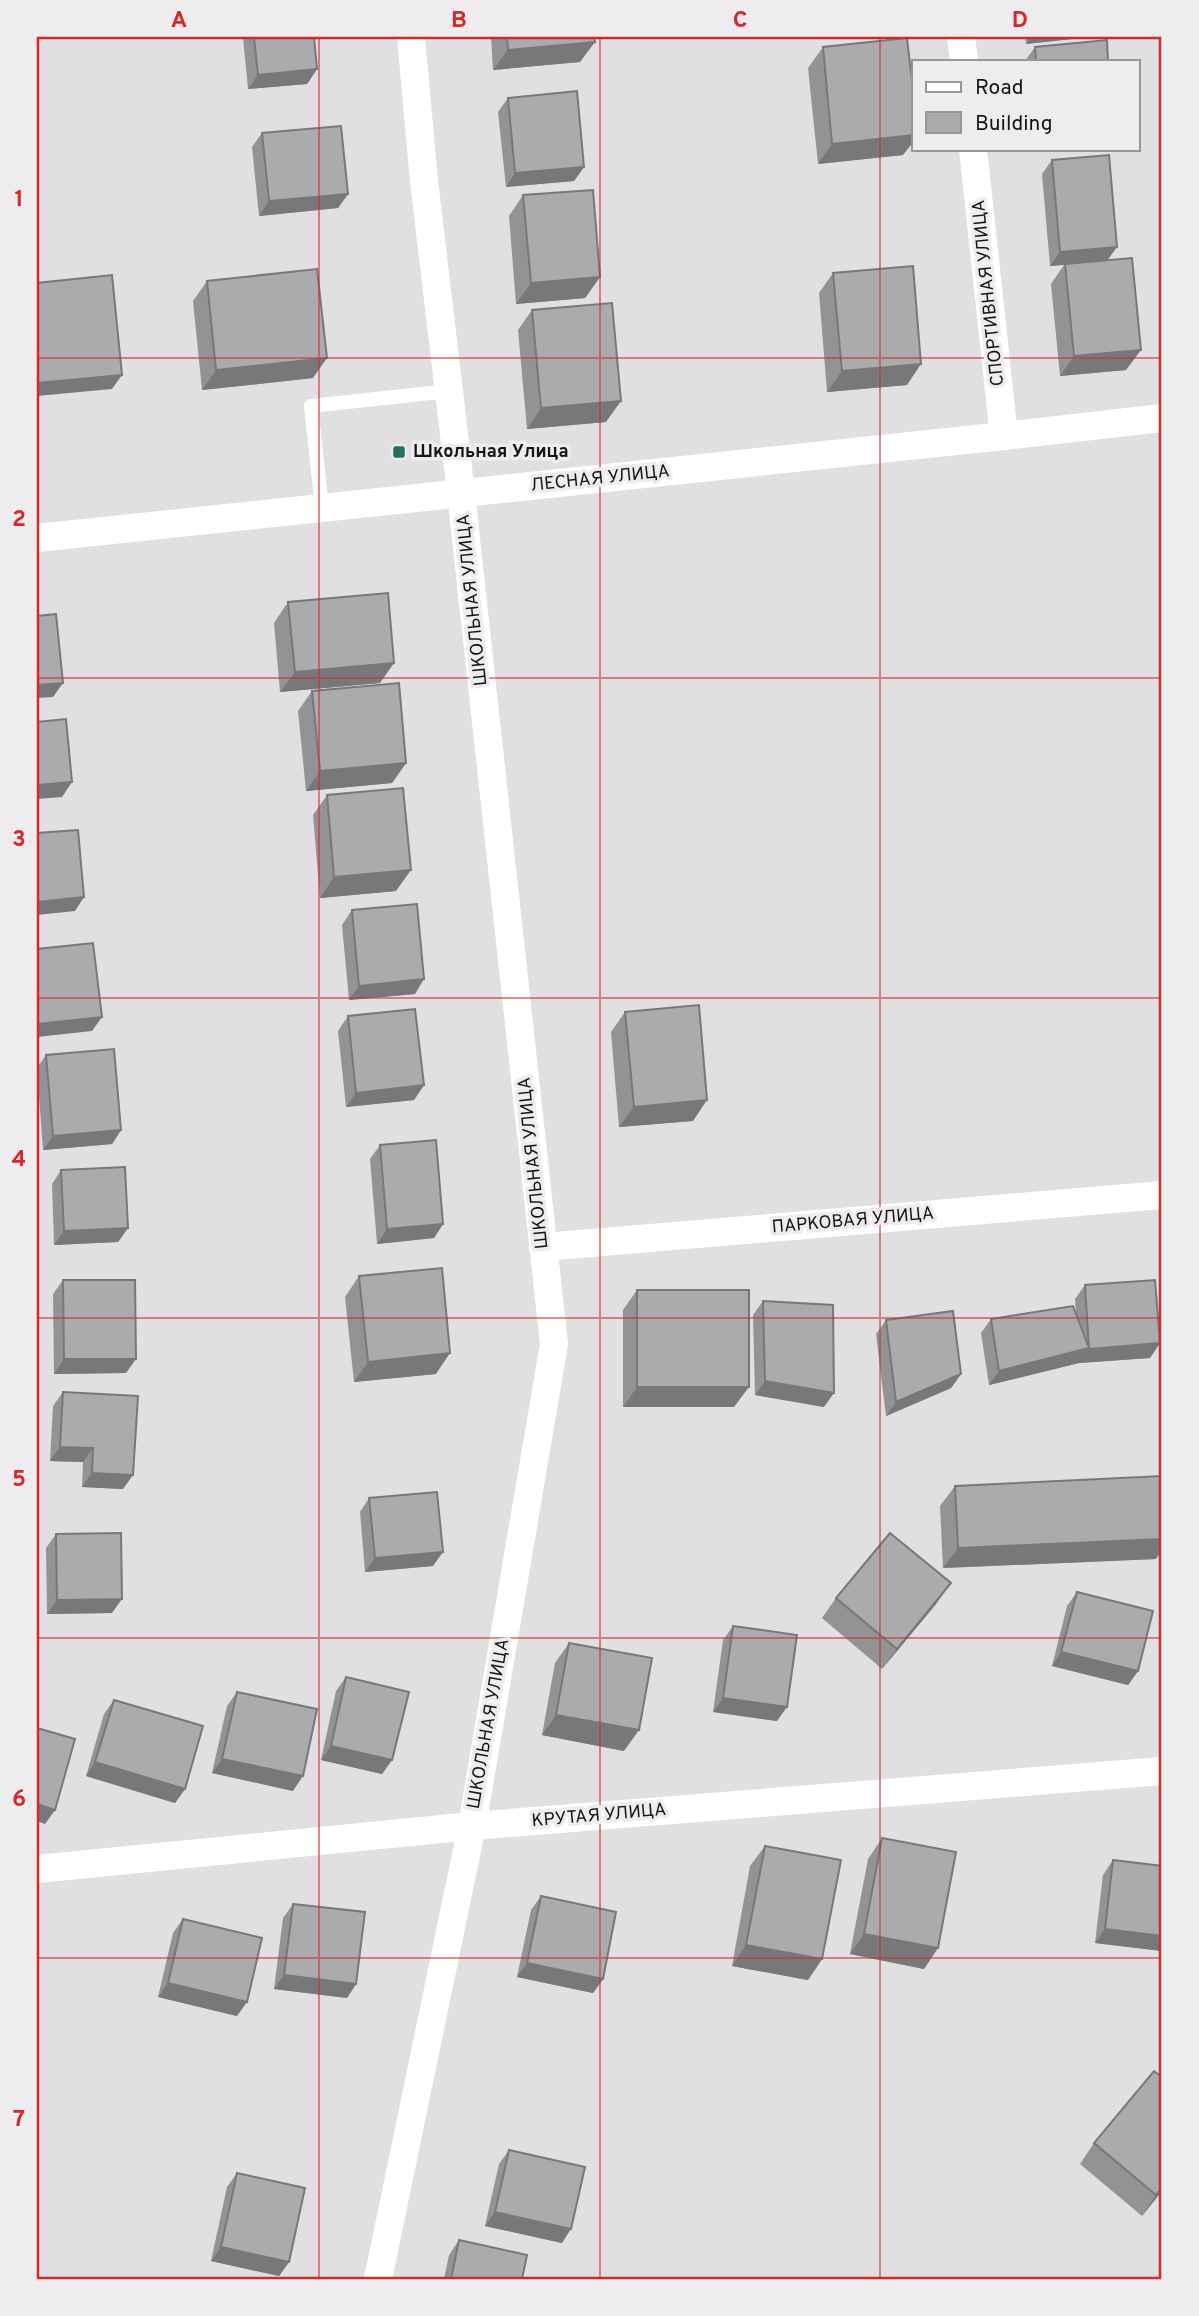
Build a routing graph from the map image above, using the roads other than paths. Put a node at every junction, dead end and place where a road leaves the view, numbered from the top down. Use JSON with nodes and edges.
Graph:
{"nodes":[{"id":1,"x":411,"y":37,"type":"edge"},
{"id":2,"x":961,"y":37,"type":"edge"},
{"id":3,"x":964,"y":60,"type":"edge"},
{"id":4,"x":973,"y":150,"type":"edge"},
{"id":5,"x":449,"y":391,"type":"junction"},
{"id":6,"x":1162,"y":418,"type":"edge"},
{"id":7,"x":1004,"y":436,"type":"junction"},
{"id":8,"x":461,"y":493,"type":"junction"},
{"id":9,"x":322,"y":508,"type":"junction"},
{"id":10,"x":37,"y":538,"type":"edge"},
{"id":11,"x":1162,"y":1195,"type":"edge"},
{"id":12,"x":543,"y":1247,"type":"junction"},
{"id":13,"x":1162,"y":1771,"type":"edge"},
{"id":14,"x":472,"y":1826,"type":"junction"},
{"id":15,"x":37,"y":1868,"type":"edge"},
{"id":16,"x":378,"y":2279,"type":"edge"}],
"edges":[{"from":1,"to":5,"type":"street","name":"ШКОЛЬНАЯ УЛИЦА"},
{"from":2,"to":3,"type":"street"},
{"from":4,"to":7,"type":"street","name":"СПОРТИВНАЯ УЛИЦА"},
{"from":5,"to":8,"type":"street","name":"ШКОЛЬНАЯ УЛИЦА"},
{"from":5,"to":9,"type":"lane"},
{"from":6,"to":7,"type":"street","name":"ЛЕСНАЯ УЛИЦА"},
{"from":7,"to":8,"type":"street","name":"ЛЕСНАЯ УЛИЦА"},
{"from":8,"to":9,"type":"street","name":"ЛЕСНАЯ УЛИЦА"},
{"from":8,"to":12,"type":"street","name":"ШКОЛЬНАЯ УЛИЦА"},
{"from":9,"to":10,"type":"street","name":"ЛЕСНАЯ УЛИЦА"},
{"from":11,"to":12,"type":"street","name":"ПАРКОВАЯ УЛИЦА"},
{"from":12,"to":14,"type":"street","name":"ШКОЛЬНАЯ УЛИЦА"},
{"from":13,"to":14,"type":"street","name":"КРУТАЯ УЛИЦА"},
{"from":14,"to":15,"type":"street","name":"КРУТАЯ УЛИЦА"},
{"from":14,"to":16,"type":"street","name":"ШКОЛЬНАЯ УЛИЦА"}]}
